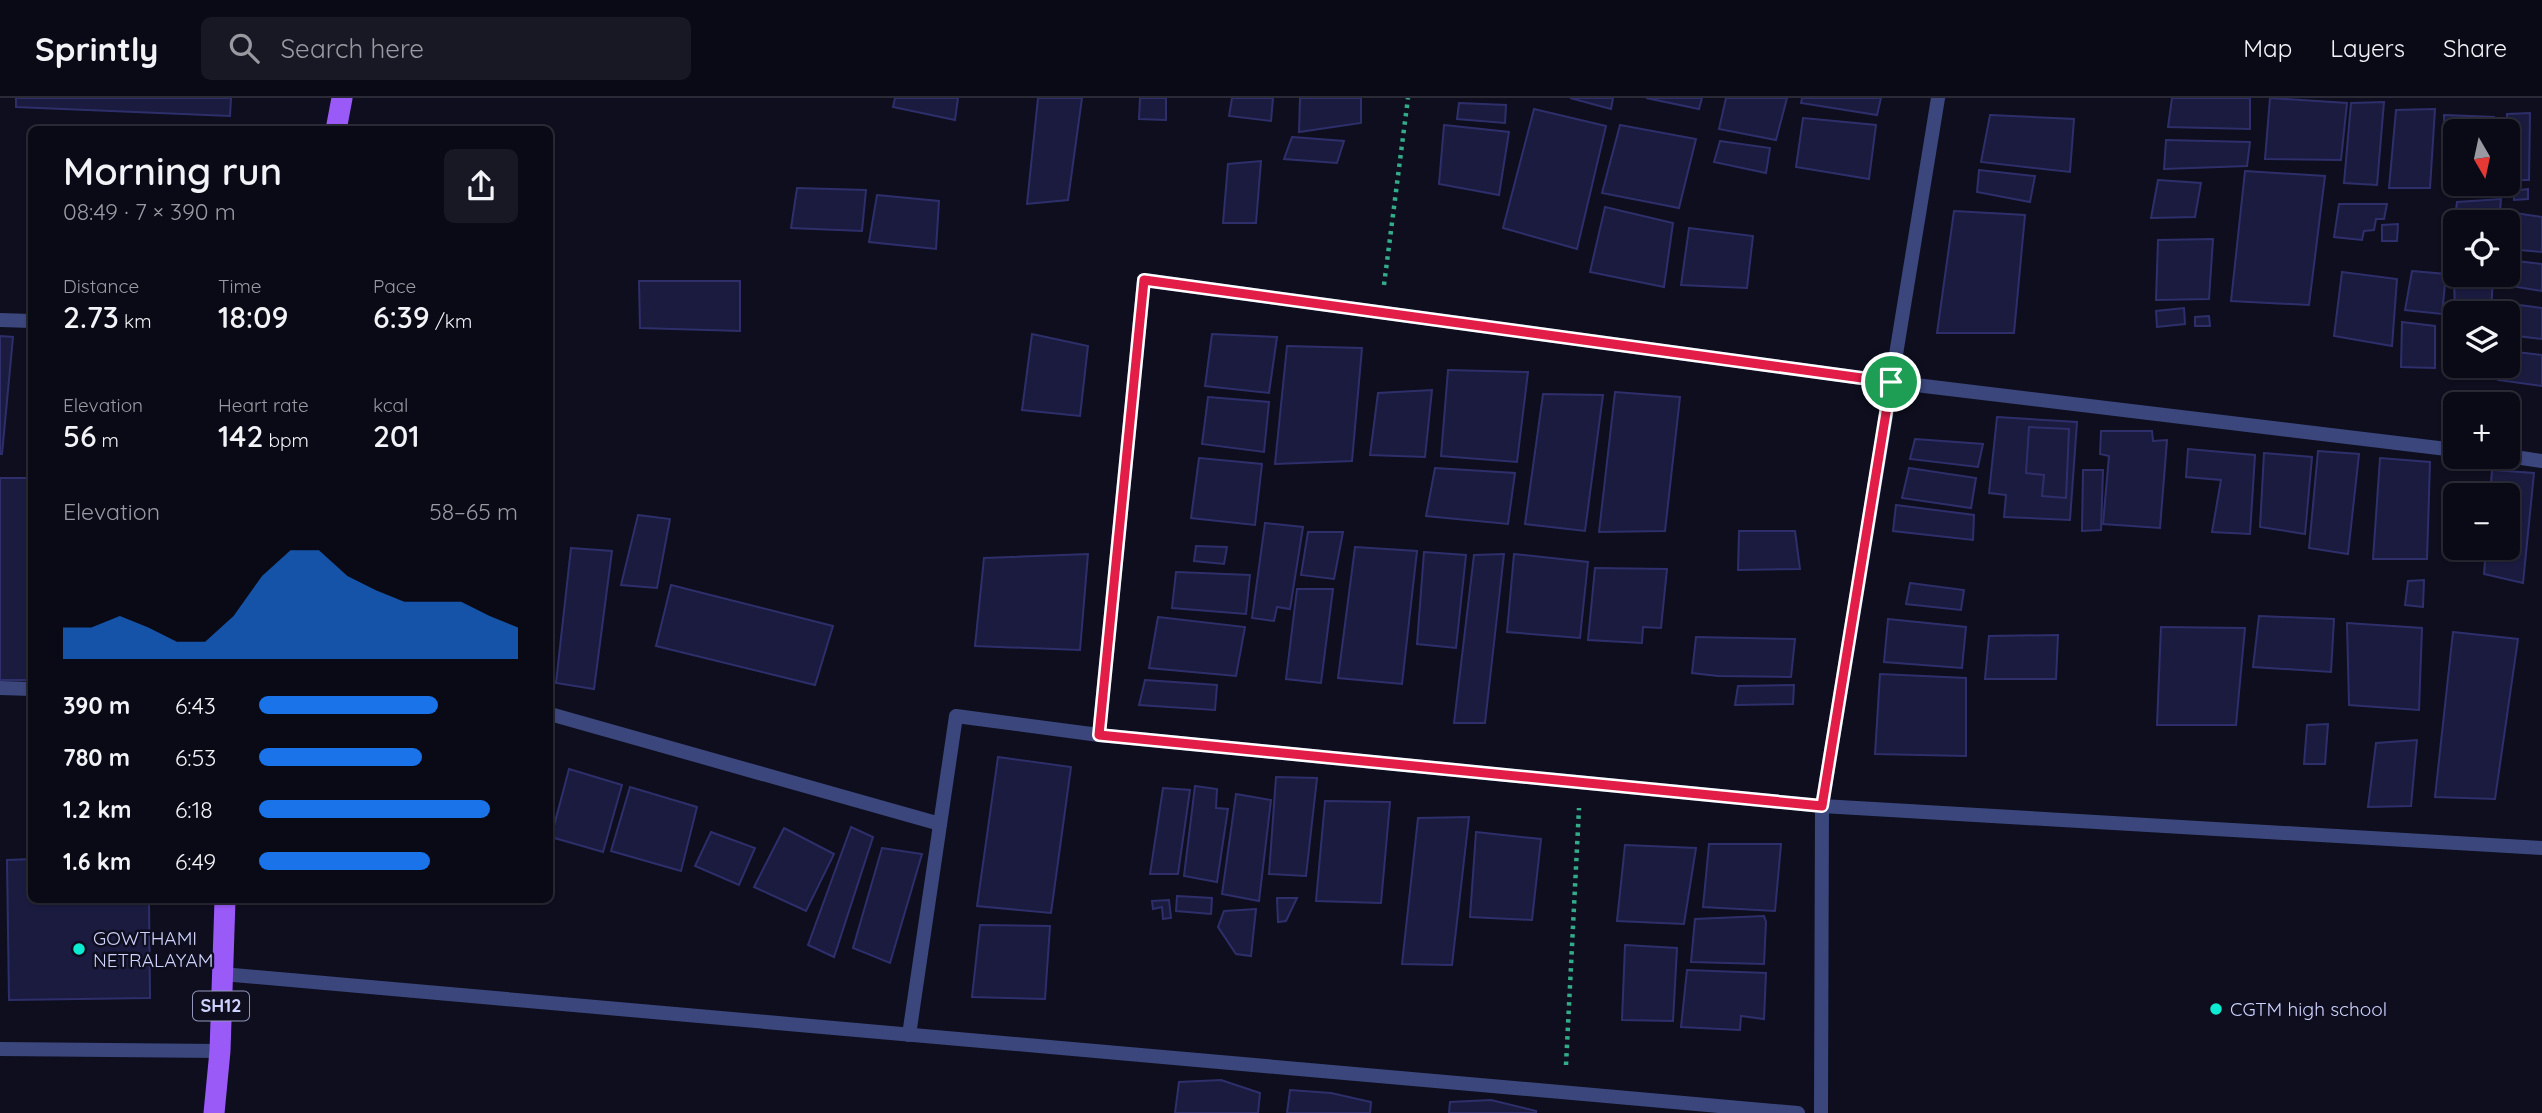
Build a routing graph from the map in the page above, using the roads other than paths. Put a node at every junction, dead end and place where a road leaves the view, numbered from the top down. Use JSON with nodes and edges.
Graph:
{"nodes":[{"id":1,"x":342,"y":98,"type":"edge"},
{"id":2,"x":1938,"y":98,"type":"edge"},
{"id":3,"x":337,"y":126,"type":"edge"},
{"id":4,"x":0,"y":320,"type":"edge"},
{"id":5,"x":28,"y":321,"type":"edge"},
{"id":6,"x":1891,"y":382,"type":"junction"},
{"id":7,"x":2443,"y":449,"type":"edge"},
{"id":8,"x":2520,"y":458,"type":"edge"},
{"id":9,"x":2542,"y":461,"type":"edge"},
{"id":10,"x":0,"y":688,"type":"edge"},
{"id":11,"x":28,"y":690,"type":"edge"},
{"id":12,"x":553,"y":715,"type":"edge"},
{"id":13,"x":1099,"y":735,"type":"junction"},
{"id":14,"x":1822,"y":806,"type":"junction"},
{"id":15,"x":940,"y":824,"type":"junction"},
{"id":16,"x":2542,"y":848,"type":"edge"},
{"id":17,"x":225,"y":903,"type":"edge"},
{"id":18,"x":222,"y":974,"type":"junction"},
{"id":19,"x":909,"y":1035,"type":"junction"},
{"id":20,"x":0,"y":1049,"type":"edge"},
{"id":21,"x":220,"y":1051,"type":"junction"},
{"id":22,"x":214,"y":1113,"type":"edge"},
{"id":23,"x":1798,"y":1113,"type":"edge"},
{"id":24,"x":1821,"y":1113,"type":"edge"}],
"edges":[{"from":1,"to":3,"type":"main road"},
{"from":2,"to":6,"type":"street"},
{"from":4,"to":5,"type":"street"},
{"from":6,"to":7,"type":"street"},
{"from":6,"to":13,"type":"street"},
{"from":6,"to":14,"type":"street"},
{"from":8,"to":9,"type":"street"},
{"from":10,"to":11,"type":"street"},
{"from":12,"to":15,"type":"street"},
{"from":13,"to":14,"type":"street"},
{"from":13,"to":15,"type":"street"},
{"from":14,"to":16,"type":"street"},
{"from":14,"to":24,"type":"street"},
{"from":15,"to":19,"type":"street"},
{"from":17,"to":18,"type":"main road","number":"SH12"},
{"from":18,"to":19,"type":"street"},
{"from":18,"to":21,"type":"main road","number":"SH12"},
{"from":19,"to":23,"type":"street"},
{"from":20,"to":21,"type":"street"},
{"from":21,"to":22,"type":"main road","number":"SH12"}]}
